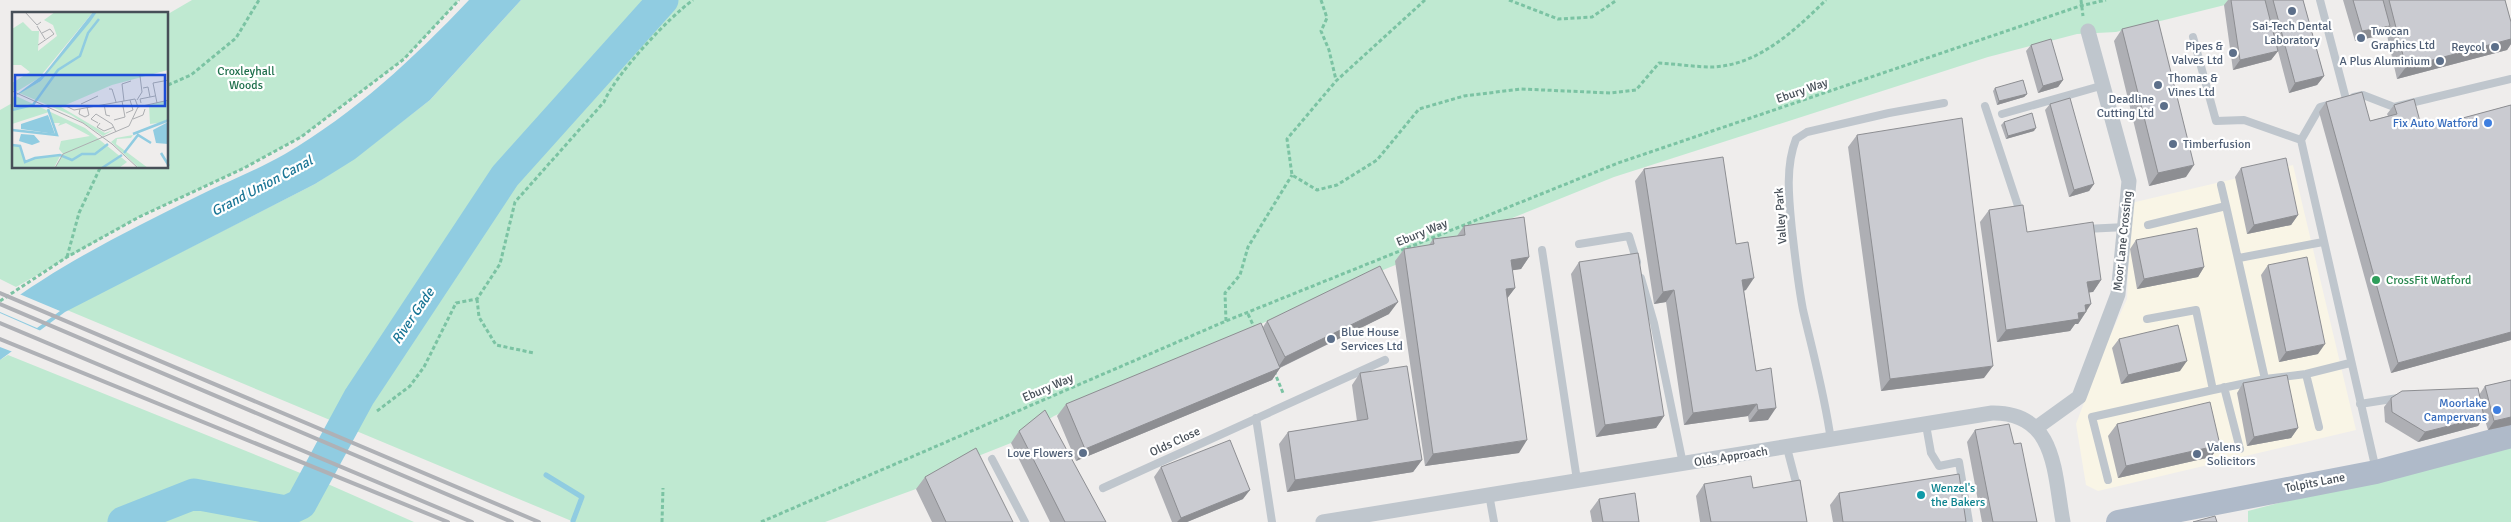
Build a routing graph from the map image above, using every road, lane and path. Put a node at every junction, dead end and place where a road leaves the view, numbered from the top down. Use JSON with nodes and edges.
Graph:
{"nodes":[{"id":1,"x":259,"y":0,"type":"edge"},
{"id":2,"x":459,"y":0,"type":"edge"},
{"id":3,"x":693,"y":0,"type":"edge"},
{"id":4,"x":1321,"y":0,"type":"edge"},
{"id":5,"x":1425,"y":0,"type":"edge"},
{"id":6,"x":1509,"y":0,"type":"edge"},
{"id":7,"x":1617,"y":0,"type":"edge"},
{"id":8,"x":1826,"y":0,"type":"edge"},
{"id":9,"x":2081,"y":0,"type":"edge"},
{"id":10,"x":2106,"y":0,"type":"edge"},
{"id":11,"x":2320,"y":0,"type":"edge"},
{"id":12,"x":2080,"y":6,"type":"junction"},
{"id":13,"x":2088,"y":31,"type":"dead end"},
{"id":14,"x":2194,"y":37,"type":"dead end"},
{"id":15,"x":2511,"y":79,"type":"edge"},
{"id":16,"x":1336,"y":81,"type":"junction"},
{"id":17,"x":169,"y":85,"type":"edge"},
{"id":18,"x":2104,"y":85,"type":"junction"},
{"id":19,"x":2346,"y":99,"type":"junction"},
{"id":20,"x":1944,"y":104,"type":"dead end"},
{"id":21,"x":1985,"y":106,"type":"dead end"},
{"id":22,"x":2002,"y":114,"type":"dead end"},
{"id":23,"x":2300,"y":140,"type":"junction"},
{"id":24,"x":100,"y":169,"type":"edge"},
{"id":25,"x":1292,"y":175,"type":"junction"},
{"id":26,"x":2221,"y":185,"type":"dead end"},
{"id":27,"x":2226,"y":206,"type":"junction"},
{"id":28,"x":2024,"y":223,"type":"edge"},
{"id":29,"x":2148,"y":225,"type":"dead end"},
{"id":30,"x":2126,"y":227,"type":"junction"},
{"id":31,"x":2076,"y":229,"type":"edge"},
{"id":32,"x":2323,"y":242,"type":"junction"},
{"id":33,"x":1579,"y":244,"type":"dead end"},
{"id":34,"x":1542,"y":250,"type":"dead end"},
{"id":35,"x":67,"y":258,"type":"junction"},
{"id":36,"x":2239,"y":258,"type":"junction"},
{"id":37,"x":477,"y":299,"type":"junction"},
{"id":38,"x":0,"y":301,"type":"edge"},
{"id":39,"x":1248,"y":314,"type":"junction"},
{"id":40,"x":2146,"y":319,"type":"dead end"},
{"id":41,"x":1226,"y":321,"type":"junction"},
{"id":42,"x":1256,"y":333,"type":"edge"},
{"id":43,"x":534,"y":353,"type":"dead end"},
{"id":44,"x":1384,"y":360,"type":"dead end"},
{"id":45,"x":2350,"y":363,"type":"junction"},
{"id":46,"x":1272,"y":368,"type":"edge"},
{"id":47,"x":2306,"y":374,"type":"junction"},
{"id":48,"x":2265,"y":379,"type":"junction"},
{"id":49,"x":2224,"y":387,"type":"junction"},
{"id":50,"x":2213,"y":390,"type":"junction"},
{"id":51,"x":2411,"y":398,"type":"edge"},
{"id":52,"x":1288,"y":403,"type":"junction"},
{"id":53,"x":2360,"y":404,"type":"junction"},
{"id":54,"x":377,"y":411,"type":"dead end"},
{"id":55,"x":1256,"y":418,"type":"junction"},
{"id":56,"x":1926,"y":425,"type":"junction"},
{"id":57,"x":2319,"y":427,"type":"dead end"},
{"id":58,"x":2036,"y":428,"type":"junction"},
{"id":59,"x":2511,"y":436,"type":"edge"},
{"id":60,"x":1831,"y":441,"type":"junction"},
{"id":61,"x":1788,"y":448,"type":"junction"},
{"id":62,"x":2240,"y":449,"type":"dead end"},
{"id":63,"x":992,"y":459,"type":"dead end"},
{"id":64,"x":1683,"y":464,"type":"junction"},
{"id":65,"x":2376,"y":472,"type":"junction"},
{"id":66,"x":1577,"y":480,"type":"junction"},
{"id":67,"x":2108,"y":480,"type":"dead end"},
{"id":68,"x":662,"y":488,"type":"dead end"},
{"id":69,"x":1103,"y":488,"type":"dead end"},
{"id":70,"x":1489,"y":494,"type":"junction"},
{"id":71,"x":1800,"y":496,"type":"edge"},
{"id":72,"x":662,"y":522,"type":"edge"},
{"id":73,"x":761,"y":522,"type":"edge"},
{"id":74,"x":1025,"y":522,"type":"edge"},
{"id":75,"x":1272,"y":522,"type":"edge"},
{"id":76,"x":1323,"y":522,"type":"edge"},
{"id":77,"x":1494,"y":522,"type":"edge"},
{"id":78,"x":1970,"y":522,"type":"edge"},
{"id":79,"x":2063,"y":522,"type":"edge"},
{"id":80,"x":2118,"y":522,"type":"edge"}],
"edges":[{"from":1,"to":17,"type":"path"},
{"from":2,"to":35,"type":"path"},
{"from":3,"to":37,"type":"path"},
{"from":4,"to":16,"type":"path"},
{"from":5,"to":16,"type":"path"},
{"from":6,"to":7,"type":"path"},
{"from":8,"to":25,"type":"path"},
{"from":9,"to":12,"type":"path"},
{"from":10,"to":12,"type":"path","name":"Ebury Way"},
{"from":11,"to":19,"type":"lane"},
{"from":12,"to":39,"type":"path","name":"Ebury Way"},
{"from":13,"to":18,"type":"street","name":"Moor Lane Crossing"},
{"from":14,"to":23,"type":"lane"},
{"from":15,"to":19,"type":"lane"},
{"from":16,"to":25,"type":"path"},
{"from":18,"to":22,"type":"lane"},
{"from":18,"to":30,"type":"street","name":"Moor Lane Crossing"},
{"from":19,"to":23,"type":"lane"},
{"from":20,"to":60,"type":"lane","name":"Valley Park"},
{"from":21,"to":28,"type":"lane"},
{"from":23,"to":32,"type":"lane"},
{"from":24,"to":35,"type":"path"},
{"from":25,"to":41,"type":"path"},
{"from":26,"to":27,"type":"lane"},
{"from":27,"to":29,"type":"lane"},
{"from":27,"to":36,"type":"lane"},
{"from":30,"to":31,"type":"lane"},
{"from":30,"to":58,"type":"street","name":"Moor Lane Crossing"},
{"from":32,"to":36,"type":"lane"},
{"from":32,"to":45,"type":"lane"},
{"from":33,"to":64,"type":"lane"},
{"from":34,"to":66,"type":"lane"},
{"from":35,"to":38,"type":"path"},
{"from":36,"to":48,"type":"lane"},
{"from":37,"to":43,"type":"path"},
{"from":37,"to":54,"type":"path"},
{"from":39,"to":41,"type":"path","name":"Ebury Way"},
{"from":39,"to":42,"type":"path"},
{"from":40,"to":50,"type":"lane"},
{"from":41,"to":73,"type":"path","name":"Ebury Way"},
{"from":44,"to":52,"type":"lane","name":"Olds Close"},
{"from":45,"to":47,"type":"lane"},
{"from":45,"to":53,"type":"lane"},
{"from":46,"to":52,"type":"path"},
{"from":47,"to":48,"type":"lane"},
{"from":47,"to":57,"type":"lane"},
{"from":48,"to":49,"type":"lane"},
{"from":49,"to":50,"type":"lane"},
{"from":49,"to":62,"type":"lane"},
{"from":50,"to":67,"type":"lane"},
{"from":51,"to":53,"type":"lane"},
{"from":52,"to":55,"type":"lane","name":"Olds Close"},
{"from":53,"to":65,"type":"lane"},
{"from":55,"to":69,"type":"lane","name":"Olds Close"},
{"from":55,"to":75,"type":"lane"},
{"from":56,"to":58,"type":"street","name":"Olds Approach"},
{"from":56,"to":60,"type":"street","name":"Olds Approach"},
{"from":56,"to":78,"type":"lane"},
{"from":58,"to":79,"type":"street","name":"Olds Approach"},
{"from":59,"to":65,"type":"main road","name":"Tolpits Lane"},
{"from":60,"to":61,"type":"street","name":"Olds Approach"},
{"from":61,"to":64,"type":"street","name":"Olds Approach"},
{"from":61,"to":71,"type":"lane"},
{"from":63,"to":74,"type":"lane"},
{"from":64,"to":66,"type":"street","name":"Olds Approach"},
{"from":65,"to":80,"type":"main road","name":"Tolpits Lane"},
{"from":66,"to":70,"type":"street","name":"Olds Approach"},
{"from":68,"to":72,"type":"path"},
{"from":70,"to":76,"type":"street","name":"Olds Approach"},
{"from":70,"to":77,"type":"lane"}]}
